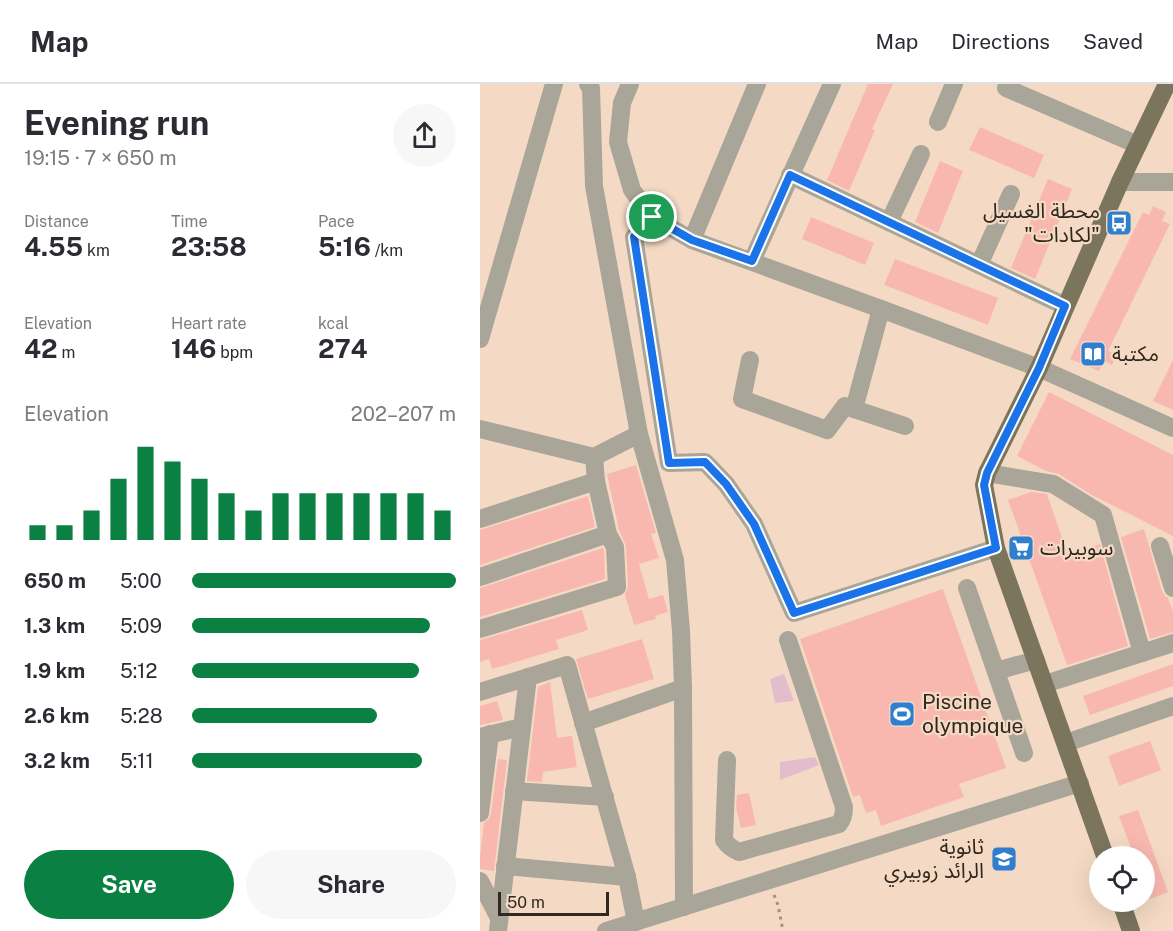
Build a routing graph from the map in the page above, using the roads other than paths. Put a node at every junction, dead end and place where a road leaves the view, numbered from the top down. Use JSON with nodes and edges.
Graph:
{"nodes":[{"id":1,"x":554,"y":84,"type":"edge"},
{"id":2,"x":588,"y":84,"type":"edge"},
{"id":3,"x":630,"y":84,"type":"edge"},
{"id":4,"x":757,"y":84,"type":"edge"},
{"id":5,"x":832,"y":84,"type":"edge"},
{"id":6,"x":954,"y":84,"type":"edge"},
{"id":7,"x":1167,"y":84,"type":"edge"},
{"id":8,"x":1006,"y":88,"type":"dead end"},
{"id":9,"x":938,"y":122,"type":"dead end"},
{"id":10,"x":1138,"y":145,"type":"junction"},
{"id":11,"x":921,"y":154,"type":"dead end"},
{"id":12,"x":790,"y":175,"type":"junction"},
{"id":13,"x":1120,"y":182,"type":"junction"},
{"id":14,"x":1173,"y":182,"type":"edge"},
{"id":15,"x":1011,"y":194,"type":"dead end"},
{"id":16,"x":652,"y":217,"type":"junction"},
{"id":17,"x":889,"y":222,"type":"junction"},
{"id":18,"x":692,"y":240,"type":"junction"},
{"id":19,"x":752,"y":261,"type":"junction"},
{"id":20,"x":979,"y":265,"type":"junction"},
{"id":21,"x":1065,"y":306,"type":"junction"},
{"id":22,"x":881,"y":309,"type":"junction"},
{"id":23,"x":480,"y":339,"type":"edge"},
{"id":24,"x":750,"y":360,"type":"dead end"},
{"id":25,"x":1039,"y":368,"type":"junction"},
{"id":26,"x":854,"y":409,"type":"junction"},
{"id":27,"x":905,"y":426,"type":"dead end"},
{"id":28,"x":1173,"y":428,"type":"edge"},
{"id":29,"x":480,"y":429,"type":"edge"},
{"id":30,"x":639,"y":435,"type":"junction"},
{"id":31,"x":594,"y":457,"type":"junction"},
{"id":32,"x":987,"y":473,"type":"junction"},
{"id":33,"x":596,"y":481,"type":"junction"},
{"id":34,"x":480,"y":519,"type":"edge"},
{"id":35,"x":608,"y":534,"type":"junction"},
{"id":36,"x":1160,"y":546,"type":"dead end"},
{"id":37,"x":996,"y":548,"type":"junction"},
{"id":38,"x":480,"y":577,"type":"edge"},
{"id":39,"x":967,"y":588,"type":"dead end"},
{"id":40,"x":1173,"y":588,"type":"edge"},
{"id":41,"x":480,"y":629,"type":"edge"},
{"id":42,"x":788,"y":640,"type":"dead end"},
{"id":43,"x":1173,"y":642,"type":"edge"},
{"id":44,"x":1142,"y":653,"type":"junction"},
{"id":45,"x":1036,"y":660,"type":"junction"},
{"id":46,"x":996,"y":671,"type":"junction"},
{"id":47,"x":528,"y":677,"type":"junction"},
{"id":48,"x":1045,"y":684,"type":"junction"},
{"id":49,"x":683,"y":688,"type":"junction"},
{"id":50,"x":480,"y":692,"type":"edge"},
{"id":51,"x":1173,"y":706,"type":"edge"},
{"id":52,"x":584,"y":723,"type":"junction"},
{"id":53,"x":522,"y":727,"type":"junction"},
{"id":54,"x":485,"y":736,"type":"edge"},
{"id":55,"x":1066,"y":743,"type":"junction"},
{"id":56,"x":1024,"y":753,"type":"dead end"},
{"id":57,"x":727,"y":760,"type":"dead end"},
{"id":58,"x":1080,"y":783,"type":"junction"},
{"id":59,"x":514,"y":791,"type":"junction"},
{"id":60,"x":605,"y":798,"type":"junction"},
{"id":61,"x":480,"y":813,"type":"edge"},
{"id":62,"x":839,"y":824,"type":"junction"},
{"id":63,"x":1102,"y":846,"type":"edge"},
{"id":64,"x":849,"y":856,"type":"junction"},
{"id":65,"x":505,"y":866,"type":"junction"},
{"id":66,"x":627,"y":877,"type":"junction"},
{"id":67,"x":480,"y":881,"type":"edge"},
{"id":68,"x":684,"y":907,"type":"junction"},
{"id":69,"x":1124,"y":912,"type":"edge"},
{"id":70,"x":498,"y":924,"type":"edge"},
{"id":71,"x":628,"y":926,"type":"edge"},
{"id":72,"x":606,"y":931,"type":"edge"},
{"id":73,"x":1131,"y":931,"type":"edge"}],
"edges":[{"from":1,"to":23,"type":"street"},
{"from":2,"to":30,"type":"street"},
{"from":3,"to":16,"type":"street"},
{"from":4,"to":18,"type":"street"},
{"from":5,"to":12,"type":"street"},
{"from":6,"to":9,"type":"street"},
{"from":7,"to":10,"type":"main road"},
{"from":8,"to":10,"type":"street"},
{"from":10,"to":13,"type":"main road"},
{"from":11,"to":17,"type":"street"},
{"from":12,"to":17,"type":"street"},
{"from":12,"to":19,"type":"street"},
{"from":13,"to":14,"type":"street"},
{"from":13,"to":21,"type":"main road"},
{"from":15,"to":20,"type":"street"},
{"from":16,"to":18,"type":"street"},
{"from":16,"to":37,"type":"street"},
{"from":17,"to":20,"type":"street"},
{"from":18,"to":19,"type":"street"},
{"from":19,"to":22,"type":"street"},
{"from":20,"to":21,"type":"street"},
{"from":21,"to":25,"type":"main road"},
{"from":22,"to":25,"type":"street"},
{"from":22,"to":26,"type":"street"},
{"from":24,"to":26,"type":"street"},
{"from":25,"to":28,"type":"street"},
{"from":25,"to":32,"type":"main road"},
{"from":26,"to":27,"type":"street"},
{"from":29,"to":31,"type":"street"},
{"from":30,"to":31,"type":"street"},
{"from":30,"to":49,"type":"street"},
{"from":31,"to":33,"type":"street"},
{"from":32,"to":37,"type":"main road"},
{"from":32,"to":44,"type":"street"},
{"from":33,"to":34,"type":"street"},
{"from":33,"to":35,"type":"street"},
{"from":35,"to":38,"type":"street"},
{"from":35,"to":41,"type":"street"},
{"from":36,"to":40,"type":"street"},
{"from":37,"to":45,"type":"main road"},
{"from":39,"to":46,"type":"street"},
{"from":42,"to":62,"type":"street"},
{"from":43,"to":44,"type":"street"},
{"from":44,"to":48,"type":"street"},
{"from":45,"to":46,"type":"street"},
{"from":45,"to":48,"type":"main road"},
{"from":46,"to":56,"type":"street"},
{"from":47,"to":50,"type":"street"},
{"from":47,"to":52,"type":"street"},
{"from":47,"to":53,"type":"street"},
{"from":48,"to":55,"type":"main road"},
{"from":49,"to":52,"type":"street"},
{"from":49,"to":68,"type":"street"},
{"from":51,"to":55,"type":"street"},
{"from":52,"to":60,"type":"street"},
{"from":53,"to":54,"type":"street"},
{"from":53,"to":59,"type":"street"},
{"from":54,"to":61,"type":"street"},
{"from":55,"to":58,"type":"main road"},
{"from":57,"to":62,"type":"street"},
{"from":58,"to":63,"type":"main road"},
{"from":58,"to":64,"type":"street"},
{"from":59,"to":60,"type":"street"},
{"from":59,"to":65,"type":"street"},
{"from":60,"to":66,"type":"street"},
{"from":62,"to":64,"type":"street"},
{"from":64,"to":68,"type":"street"},
{"from":65,"to":66,"type":"street"},
{"from":65,"to":70,"type":"street"},
{"from":66,"to":71,"type":"street"},
{"from":67,"to":70,"type":"street"},
{"from":68,"to":71,"type":"street"},
{"from":69,"to":73,"type":"main road"},
{"from":71,"to":72,"type":"street"}]}
